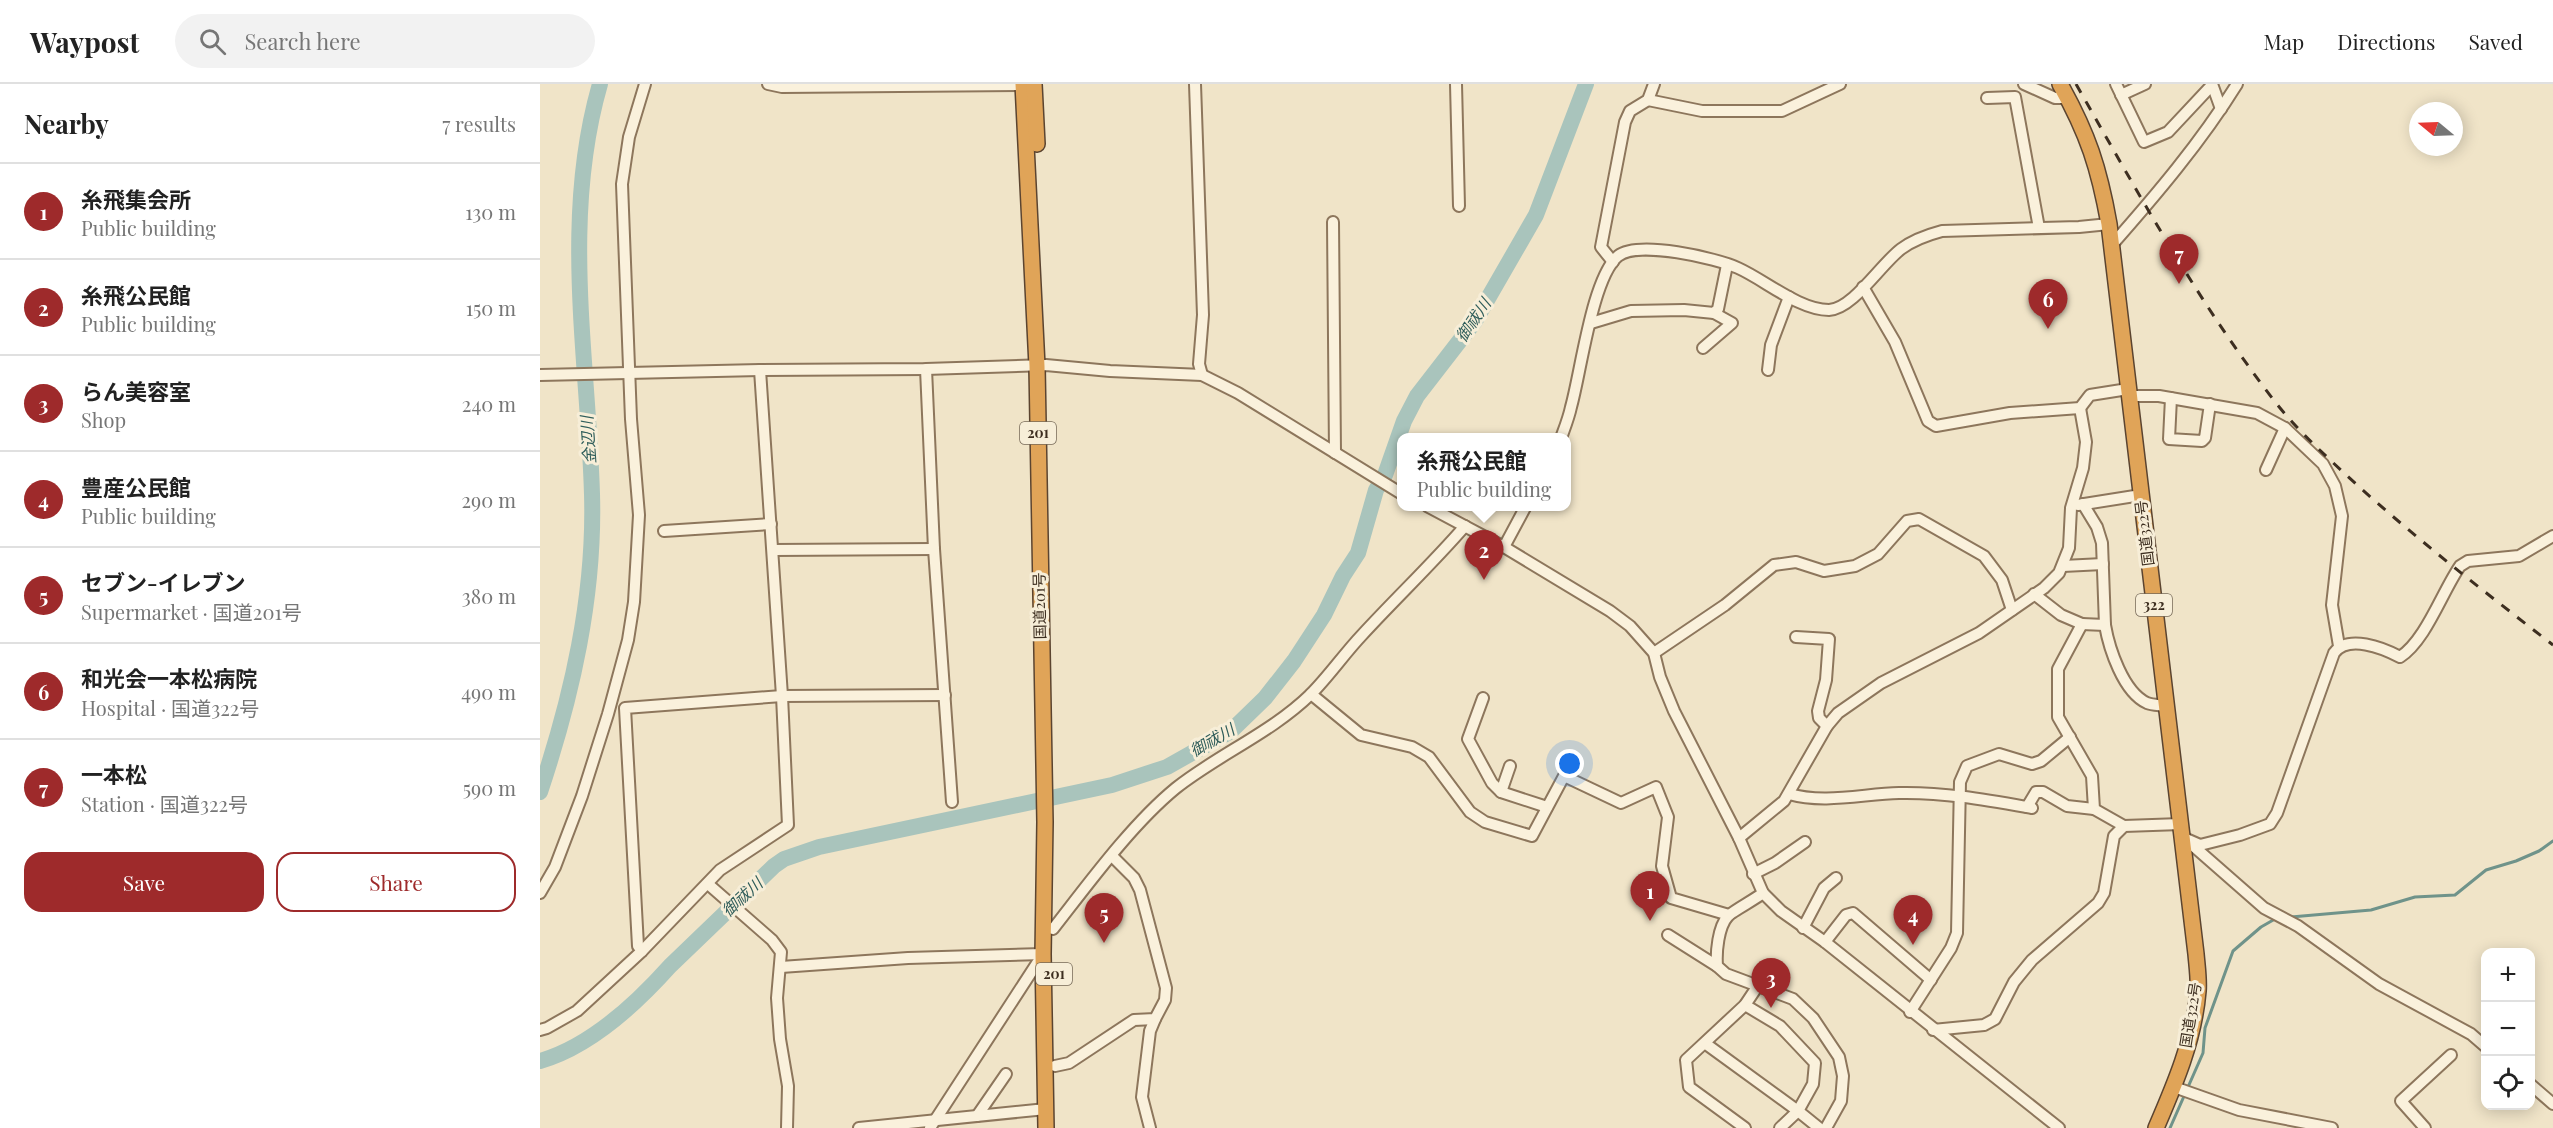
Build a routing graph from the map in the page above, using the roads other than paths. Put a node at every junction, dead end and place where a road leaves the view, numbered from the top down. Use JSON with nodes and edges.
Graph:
{"nodes":[{"id":1,"x":645,"y":84,"type":"edge"},
{"id":2,"x":768,"y":84,"type":"edge"},
{"id":3,"x":1027,"y":84,"type":"edge"},
{"id":4,"x":1195,"y":84,"type":"edge"},
{"id":5,"x":1456,"y":84,"type":"edge"},
{"id":6,"x":1654,"y":84,"type":"edge"},
{"id":7,"x":1840,"y":84,"type":"edge"},
{"id":8,"x":2024,"y":84,"type":"edge"},
{"id":9,"x":2060,"y":84,"type":"edge"},
{"id":10,"x":2116,"y":84,"type":"edge"},
{"id":11,"x":2145,"y":84,"type":"edge"},
{"id":12,"x":2212,"y":84,"type":"edge"},
{"id":13,"x":2237,"y":84,"type":"edge"},
{"id":14,"x":2121,"y":95,"type":"junction"},
{"id":15,"x":1987,"y":98,"type":"dead end"},
{"id":16,"x":2068,"y":98,"type":"junction"},
{"id":17,"x":1648,"y":100,"type":"junction"},
{"id":18,"x":2222,"y":109,"type":"junction"},
{"id":19,"x":1459,"y":206,"type":"dead end"},
{"id":20,"x":1333,"y":222,"type":"dead end"},
{"id":21,"x":2109,"y":224,"type":"junction"},
{"id":22,"x":2039,"y":228,"type":"junction"},
{"id":23,"x":2111,"y":246,"type":"junction"},
{"id":24,"x":1613,"y":262,"type":"junction"},
{"id":25,"x":1727,"y":265,"type":"junction"},
{"id":26,"x":1863,"y":287,"type":"junction"},
{"id":27,"x":1789,"y":297,"type":"junction"},
{"id":28,"x":1713,"y":313,"type":"junction"},
{"id":29,"x":1591,"y":323,"type":"junction"},
{"id":30,"x":1703,"y":348,"type":"dead end"},
{"id":31,"x":1042,"y":365,"type":"junction"},
{"id":32,"x":926,"y":369,"type":"junction"},
{"id":33,"x":760,"y":370,"type":"junction"},
{"id":34,"x":1768,"y":370,"type":"dead end"},
{"id":35,"x":628,"y":372,"type":"junction"},
{"id":36,"x":541,"y":375,"type":"edge"},
{"id":37,"x":1202,"y":375,"type":"junction"},
{"id":38,"x":2129,"y":392,"type":"junction"},
{"id":39,"x":2171,"y":398,"type":"junction"},
{"id":40,"x":2210,"y":404,"type":"junction"},
{"id":41,"x":2080,"y":408,"type":"junction"},
{"id":42,"x":2285,"y":428,"type":"junction"},
{"id":43,"x":1563,"y":433,"type":"edge"},
{"id":44,"x":1335,"y":453,"type":"junction"},
{"id":45,"x":2266,"y":470,"type":"dead end"},
{"id":46,"x":1397,"y":491,"type":"edge"},
{"id":47,"x":2141,"y":495,"type":"junction"},
{"id":48,"x":2084,"y":504,"type":"junction"},
{"id":49,"x":2072,"y":506,"type":"junction"},
{"id":50,"x":1435,"y":511,"type":"edge"},
{"id":51,"x":1524,"y":511,"type":"edge"},
{"id":52,"x":771,"y":524,"type":"junction"},
{"id":53,"x":1465,"y":526,"type":"junction"},
{"id":54,"x":664,"y":531,"type":"dead end"},
{"id":55,"x":2553,"y":536,"type":"edge"},
{"id":56,"x":1504,"y":547,"type":"junction"},
{"id":57,"x":934,"y":549,"type":"junction"},
{"id":58,"x":773,"y":550,"type":"junction"},
{"id":59,"x":2103,"y":564,"type":"junction"},
{"id":60,"x":2063,"y":566,"type":"junction"},
{"id":61,"x":2034,"y":594,"type":"junction"},
{"id":62,"x":2012,"y":610,"type":"junction"},
{"id":63,"x":2082,"y":624,"type":"junction"},
{"id":64,"x":2106,"y":625,"type":"junction"},
{"id":65,"x":1796,"y":636,"type":"dead end"},
{"id":66,"x":2339,"y":646,"type":"junction"},
{"id":67,"x":1654,"y":653,"type":"junction"},
{"id":68,"x":1311,"y":694,"type":"junction"},
{"id":69,"x":945,"y":695,"type":"junction"},
{"id":70,"x":782,"y":696,"type":"junction"},
{"id":71,"x":1483,"y":698,"type":"dead end"},
{"id":72,"x":2166,"y":706,"type":"junction"},
{"id":73,"x":1827,"y":726,"type":"junction"},
{"id":74,"x":2070,"y":737,"type":"junction"},
{"id":75,"x":1510,"y":766,"type":"dead end"},
{"id":76,"x":1501,"y":792,"type":"junction"},
{"id":77,"x":1789,"y":794,"type":"junction"},
{"id":78,"x":1960,"y":795,"type":"junction"},
{"id":79,"x":952,"y":802,"type":"dead end"},
{"id":80,"x":1547,"y":807,"type":"junction"},
{"id":81,"x":2094,"y":809,"type":"junction"},
{"id":82,"x":1050,"y":822,"type":"junction"},
{"id":83,"x":2124,"y":826,"type":"junction"},
{"id":84,"x":2183,"y":831,"type":"junction"},
{"id":85,"x":1739,"y":838,"type":"junction"},
{"id":86,"x":1805,"y":842,"type":"dead end"},
{"id":87,"x":1112,"y":856,"type":"junction"},
{"id":88,"x":1753,"y":874,"type":"junction"},
{"id":89,"x":1836,"y":878,"type":"dead end"},
{"id":90,"x":708,"y":884,"type":"junction"},
{"id":91,"x":540,"y":892,"type":"edge"},
{"id":92,"x":1763,"y":893,"type":"junction"},
{"id":93,"x":1729,"y":915,"type":"junction"},
{"id":94,"x":1053,"y":928,"type":"junction"},
{"id":95,"x":1803,"y":928,"type":"junction"},
{"id":96,"x":1668,"y":935,"type":"dead end"},
{"id":97,"x":1825,"y":942,"type":"junction"},
{"id":98,"x":642,"y":951,"type":"junction"},
{"id":99,"x":1043,"y":954,"type":"junction"},
{"id":100,"x":1717,"y":966,"type":"junction"},
{"id":101,"x":781,"y":967,"type":"junction"},
{"id":102,"x":1931,"y":980,"type":"junction"},
{"id":103,"x":1757,"y":987,"type":"junction"},
{"id":104,"x":1745,"y":1005,"type":"junction"},
{"id":105,"x":1911,"y":1012,"type":"junction"},
{"id":106,"x":1155,"y":1019,"type":"junction"},
{"id":107,"x":540,"y":1030,"type":"edge"},
{"id":108,"x":1933,"y":1030,"type":"junction"},
{"id":109,"x":2481,"y":1043,"type":"edge"},
{"id":110,"x":1706,"y":1044,"type":"junction"},
{"id":111,"x":2451,"y":1055,"type":"dead end"},
{"id":112,"x":1055,"y":1066,"type":"junction"},
{"id":113,"x":1006,"y":1074,"type":"dead end"},
{"id":114,"x":2535,"y":1088,"type":"edge"},
{"id":115,"x":2179,"y":1089,"type":"junction"},
{"id":116,"x":2553,"y":1104,"type":"edge"},
{"id":117,"x":1046,"y":1109,"type":"junction"},
{"id":118,"x":1798,"y":1111,"type":"junction"},
{"id":119,"x":977,"y":1116,"type":"junction"},
{"id":120,"x":958,"y":1123,"type":"edge"},
{"id":121,"x":933,"y":1125,"type":"edge"},
{"id":122,"x":787,"y":1128,"type":"edge"},
{"id":123,"x":859,"y":1128,"type":"edge"},
{"id":124,"x":1046,"y":1128,"type":"edge"},
{"id":125,"x":1055,"y":1128,"type":"edge"},
{"id":126,"x":1150,"y":1128,"type":"edge"},
{"id":127,"x":1745,"y":1128,"type":"edge"},
{"id":128,"x":1780,"y":1128,"type":"edge"},
{"id":129,"x":1819,"y":1128,"type":"edge"},
{"id":130,"x":1826,"y":1128,"type":"edge"},
{"id":131,"x":2059,"y":1128,"type":"edge"},
{"id":132,"x":2156,"y":1128,"type":"edge"},
{"id":133,"x":2332,"y":1128,"type":"edge"},
{"id":134,"x":2425,"y":1128,"type":"edge"}],
"edges":[{"from":1,"to":35,"type":"street"},
{"from":2,"to":3,"type":"street"},
{"from":3,"to":31,"type":"highway","name":"国道201号","number":"201"},
{"from":4,"to":37,"type":"street"},
{"from":5,"to":19,"type":"street"},
{"from":6,"to":17,"type":"street"},
{"from":7,"to":17,"type":"street"},
{"from":8,"to":16,"type":"street"},
{"from":9,"to":16,"type":"highway","name":"国道322号","number":"322"},
{"from":10,"to":14,"type":"street"},
{"from":11,"to":14,"type":"street"},
{"from":12,"to":14,"type":"street"},
{"from":12,"to":18,"type":"street"},
{"from":13,"to":18,"type":"street"},
{"from":15,"to":22,"type":"street"},
{"from":16,"to":21,"type":"highway","name":"国道322号","number":"322"},
{"from":17,"to":24,"type":"street"},
{"from":18,"to":23,"type":"street"},
{"from":20,"to":44,"type":"street"},
{"from":21,"to":22,"type":"street"},
{"from":21,"to":23,"type":"highway","name":"国道322号","number":"322"},
{"from":22,"to":26,"type":"street"},
{"from":23,"to":38,"type":"highway","name":"国道322号","number":"322"},
{"from":24,"to":25,"type":"street"},
{"from":24,"to":29,"type":"street"},
{"from":25,"to":27,"type":"street"},
{"from":25,"to":28,"type":"street"},
{"from":26,"to":27,"type":"street"},
{"from":26,"to":41,"type":"street"},
{"from":27,"to":34,"type":"street"},
{"from":28,"to":29,"type":"street"},
{"from":28,"to":30,"type":"street"},
{"from":29,"to":43,"type":"street"},
{"from":31,"to":32,"type":"street"},
{"from":31,"to":37,"type":"street"},
{"from":31,"to":82,"type":"highway","name":"国道201号","number":"201"},
{"from":32,"to":33,"type":"street"},
{"from":32,"to":57,"type":"street"},
{"from":33,"to":35,"type":"street"},
{"from":33,"to":52,"type":"street"},
{"from":35,"to":36,"type":"street"},
{"from":35,"to":91,"type":"street"},
{"from":37,"to":44,"type":"street"},
{"from":38,"to":39,"type":"street"},
{"from":38,"to":41,"type":"street"},
{"from":38,"to":47,"type":"highway","name":"国道322号","number":"322"},
{"from":39,"to":40,"type":"street"},
{"from":39,"to":40,"type":"street"},
{"from":40,"to":42,"type":"street"},
{"from":41,"to":49,"type":"street"},
{"from":42,"to":45,"type":"street"},
{"from":42,"to":66,"type":"street"},
{"from":44,"to":46,"type":"street"},
{"from":47,"to":48,"type":"street"},
{"from":47,"to":72,"type":"highway","name":"国道322号","number":"322"},
{"from":48,"to":49,"type":"street"},
{"from":48,"to":59,"type":"street"},
{"from":49,"to":60,"type":"street"},
{"from":50,"to":53,"type":"street"},
{"from":51,"to":56,"type":"street"},
{"from":52,"to":54,"type":"street"},
{"from":52,"to":58,"type":"street"},
{"from":53,"to":56,"type":"street"},
{"from":53,"to":68,"type":"street"},
{"from":55,"to":66,"type":"street"},
{"from":56,"to":67,"type":"street"},
{"from":57,"to":58,"type":"street"},
{"from":57,"to":69,"type":"street"},
{"from":58,"to":70,"type":"street"},
{"from":59,"to":60,"type":"street"},
{"from":59,"to":64,"type":"street"},
{"from":60,"to":61,"type":"street"},
{"from":61,"to":62,"type":"street"},
{"from":61,"to":63,"type":"street"},
{"from":62,"to":67,"type":"street"},
{"from":62,"to":73,"type":"street"},
{"from":63,"to":64,"type":"street"},
{"from":63,"to":74,"type":"street"},
{"from":64,"to":72,"type":"street"},
{"from":65,"to":73,"type":"street"},
{"from":66,"to":84,"type":"street"},
{"from":67,"to":85,"type":"street"},
{"from":68,"to":80,"type":"street"},
{"from":68,"to":87,"type":"street"},
{"from":69,"to":70,"type":"street"},
{"from":69,"to":79,"type":"street"},
{"from":70,"to":90,"type":"street"},
{"from":70,"to":98,"type":"street"},
{"from":71,"to":76,"type":"street"},
{"from":72,"to":84,"type":"highway","name":"国道322号","number":"322"},
{"from":73,"to":77,"type":"street"},
{"from":74,"to":78,"type":"street"},
{"from":74,"to":81,"type":"street"},
{"from":75,"to":76,"type":"street"},
{"from":76,"to":80,"type":"street"},
{"from":77,"to":78,"type":"street"},
{"from":77,"to":85,"type":"street"},
{"from":78,"to":81,"type":"street"},
{"from":78,"to":102,"type":"street"},
{"from":80,"to":93,"type":"street"},
{"from":81,"to":83,"type":"street"},
{"from":82,"to":94,"type":"highway","name":"国道201号","number":"201"},
{"from":82,"to":99,"type":"highway","name":"国道201号","number":"201"},
{"from":83,"to":84,"type":"street"},
{"from":83,"to":108,"type":"street"},
{"from":84,"to":109,"type":"street"},
{"from":84,"to":115,"type":"highway","name":"国道322号","number":"322"},
{"from":85,"to":88,"type":"street"},
{"from":86,"to":88,"type":"street"},
{"from":87,"to":94,"type":"street"},
{"from":87,"to":106,"type":"street"},
{"from":88,"to":92,"type":"street"},
{"from":89,"to":95,"type":"street"},
{"from":90,"to":98,"type":"street"},
{"from":90,"to":101,"type":"street"},
{"from":92,"to":93,"type":"street"},
{"from":92,"to":95,"type":"street"},
{"from":93,"to":100,"type":"street"},
{"from":94,"to":112,"type":"highway","name":"国道201号","number":"201"},
{"from":95,"to":97,"type":"street"},
{"from":96,"to":100,"type":"street"},
{"from":97,"to":102,"type":"street"},
{"from":97,"to":105,"type":"street"},
{"from":98,"to":107,"type":"street"},
{"from":99,"to":101,"type":"street"},
{"from":99,"to":117,"type":"highway","name":"国道201号","number":"201"},
{"from":99,"to":121,"type":"street"},
{"from":100,"to":103,"type":"street"},
{"from":101,"to":122,"type":"street"},
{"from":102,"to":105,"type":"street"},
{"from":103,"to":104,"type":"street"},
{"from":103,"to":130,"type":"street"},
{"from":104,"to":110,"type":"street"},
{"from":104,"to":118,"type":"street"},
{"from":105,"to":108,"type":"street"},
{"from":106,"to":112,"type":"street"},
{"from":106,"to":126,"type":"street"},
{"from":108,"to":131,"type":"street"},
{"from":110,"to":118,"type":"street"},
{"from":110,"to":127,"type":"street"},
{"from":111,"to":134,"type":"street"},
{"from":112,"to":125,"type":"highway","name":"国道201号","number":"201"},
{"from":113,"to":119,"type":"street"},
{"from":114,"to":116,"type":"street"},
{"from":115,"to":132,"type":"highway","name":"国道322号","number":"322"},
{"from":115,"to":133,"type":"street"},
{"from":117,"to":119,"type":"street"},
{"from":117,"to":124,"type":"highway","name":"国道201号","number":"201"},
{"from":118,"to":128,"type":"street"},
{"from":118,"to":129,"type":"street"},
{"from":119,"to":120,"type":"street"},
{"from":120,"to":121,"type":"street"},
{"from":121,"to":123,"type":"street"}]}
